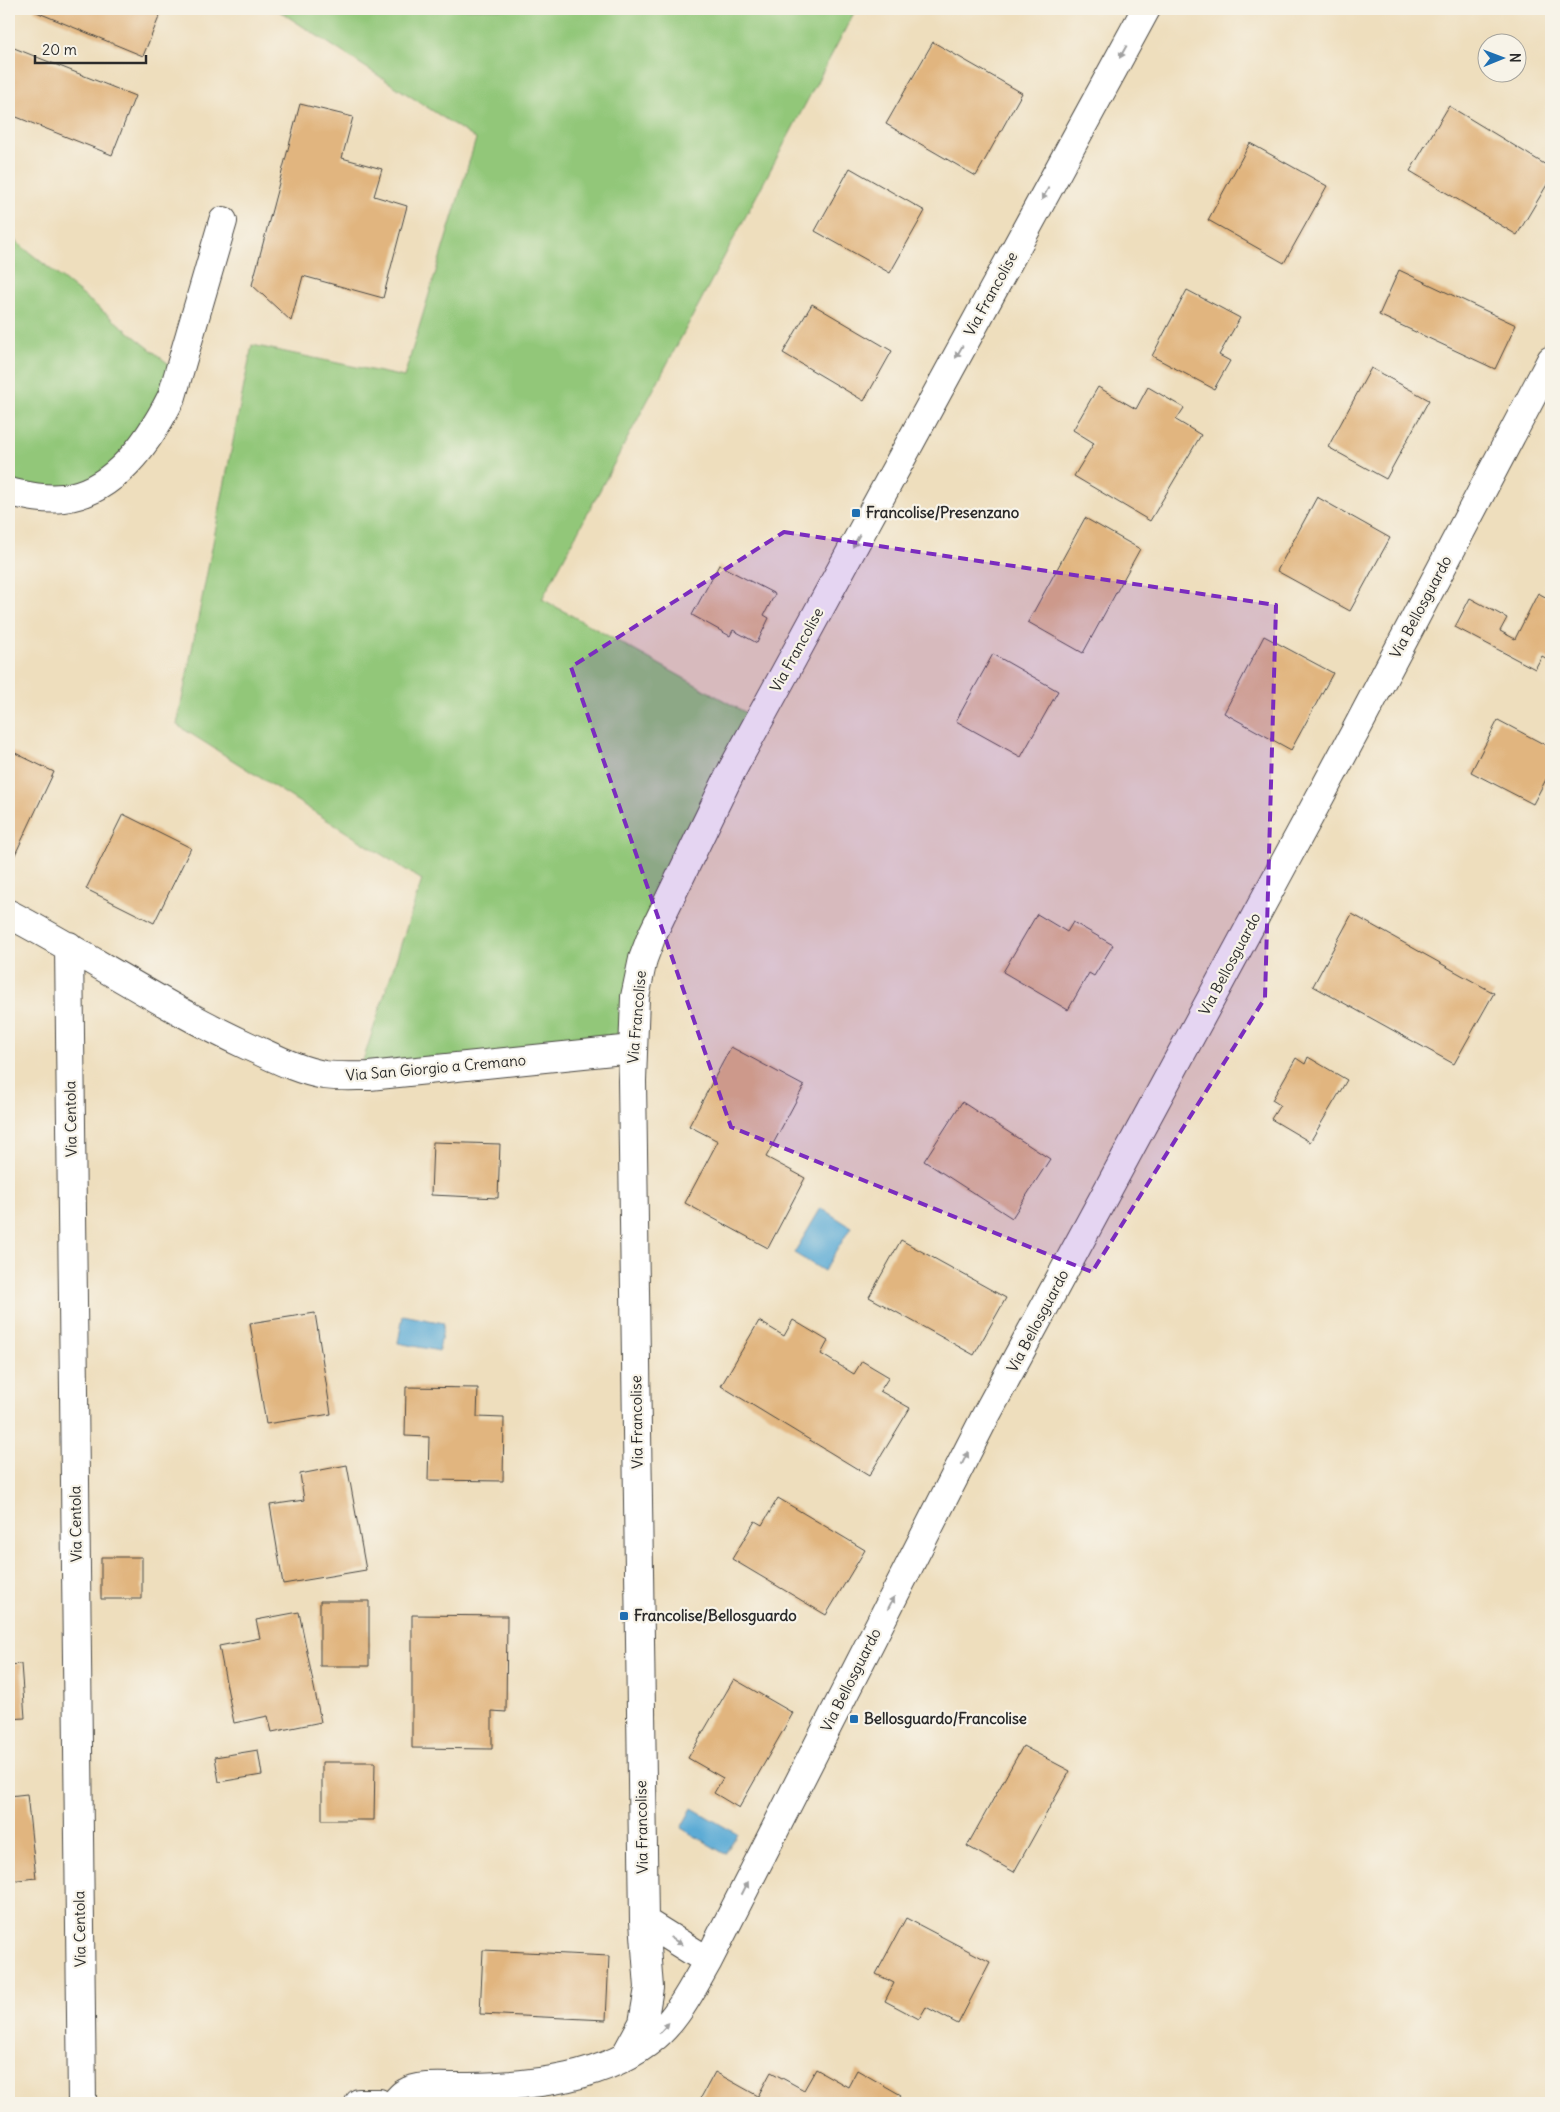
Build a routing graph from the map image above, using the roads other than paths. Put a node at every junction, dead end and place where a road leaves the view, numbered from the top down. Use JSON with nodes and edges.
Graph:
{"nodes":[{"id":1,"x":1146,"y":9,"type":"edge"},
{"id":2,"x":223,"y":221,"type":"dead end"},
{"id":3,"x":1551,"y":360,"type":"edge"},
{"id":4,"x":9,"y":492,"type":"edge"},
{"id":5,"x":9,"y":914,"type":"edge"},
{"id":6,"x":69,"y":946,"type":"junction"},
{"id":7,"x":632,"y":1049,"type":"junction"},
{"id":8,"x":644,"y":1921,"type":"junction"},
{"id":9,"x":708,"y":1962,"type":"junction"},
{"id":10,"x":625,"y":2056,"type":"junction"},
{"id":11,"x":82,"y":2103,"type":"edge"},
{"id":12,"x":359,"y":2103,"type":"edge"},
{"id":13,"x":379,"y":2103,"type":"edge"},
{"id":14,"x":394,"y":2103,"type":"edge"}],
"edges":[{"from":1,"to":7,"type":"street","name":"Via Francolise","one_way":true},
{"from":2,"to":4,"type":"street"},
{"from":9,"to":3,"type":"street","name":"Via Bellosguardo","one_way":true},
{"from":5,"to":6,"type":"street","name":"Via San Giorgio a Cremano"},
{"from":6,"to":7,"type":"street","name":"Via San Giorgio a Cremano"},
{"from":6,"to":11,"type":"street","name":"Via Centola"},
{"from":7,"to":8,"type":"street","name":"Via Francolise"},
{"from":8,"to":9,"type":"street","one_way":true},
{"from":8,"to":10,"type":"street","name":"Via Francolise"},
{"from":10,"to":9,"type":"street","name":"Via Bellosguardo","one_way":true},
{"from":10,"to":14,"type":"street","name":"Via Bellosguardo"},
{"from":12,"to":13,"type":"street"}]}
